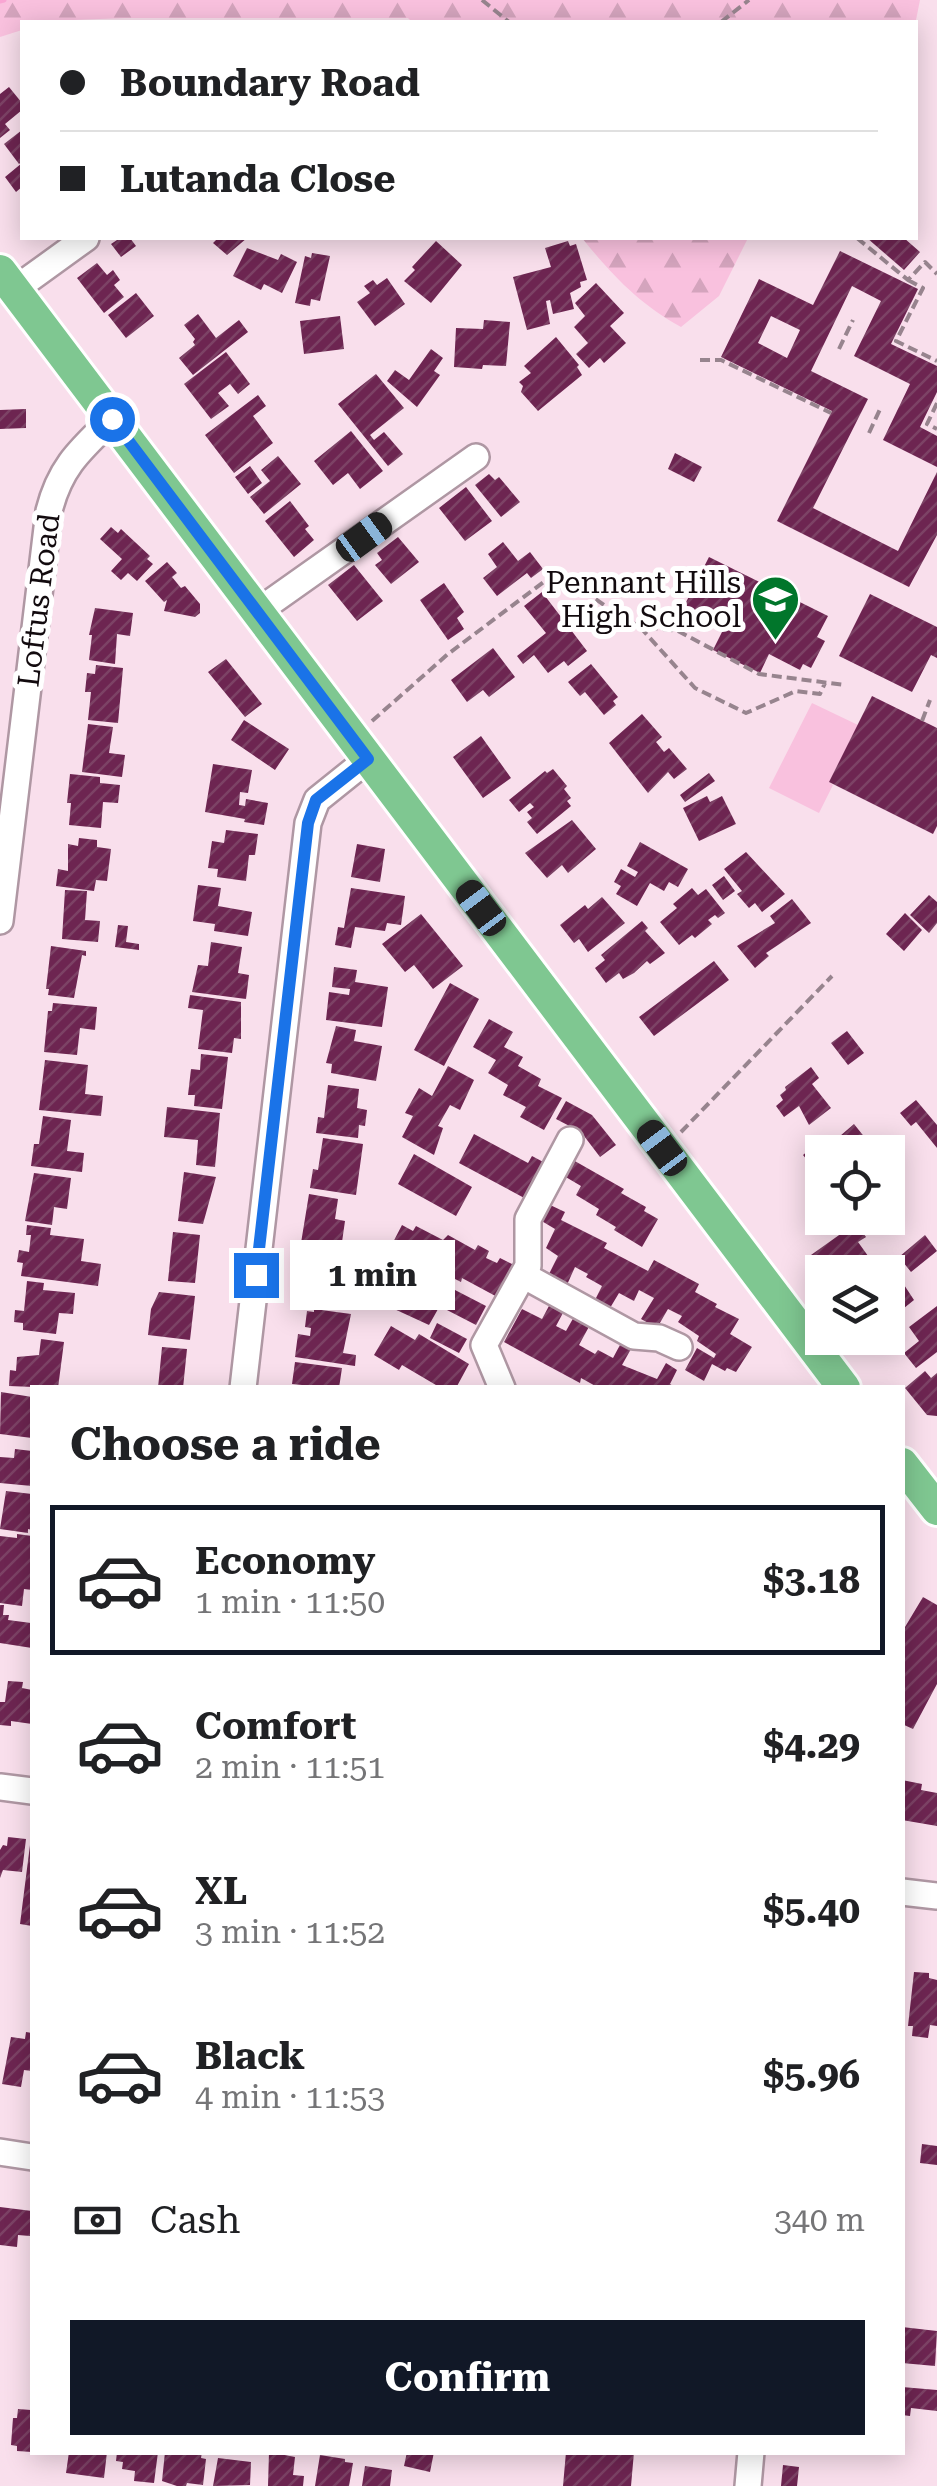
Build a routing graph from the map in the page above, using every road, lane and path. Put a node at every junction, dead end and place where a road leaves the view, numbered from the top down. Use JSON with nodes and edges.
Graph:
{"nodes":[{"id":1,"x":482,"y":0,"type":"edge"},
{"id":2,"x":749,"y":0,"type":"edge"},
{"id":3,"x":507,"y":20,"type":"edge"},
{"id":4,"x":724,"y":20,"type":"edge"},
{"id":5,"x":82,"y":240,"type":"edge"},
{"id":6,"x":859,"y":240,"type":"edge"},
{"id":7,"x":937,"y":274,"type":"edge"},
{"id":8,"x":7,"y":280,"type":"edge"},
{"id":9,"x":908,"y":280,"type":"junction"},
{"id":10,"x":853,"y":320,"type":"dead end"},
{"id":11,"x":838,"y":349,"type":"dead end"},
{"id":12,"x":700,"y":360,"type":"dead end"},
{"id":13,"x":937,"y":362,"type":"edge"},
{"id":14,"x":937,"y":404,"type":"edge"},
{"id":15,"x":881,"y":406,"type":"dead end"},
{"id":16,"x":830,"y":414,"type":"dead end"},
{"id":17,"x":112,"y":419,"type":"junction"},
{"id":18,"x":937,"y":429,"type":"edge"},
{"id":19,"x":868,"y":433,"type":"dead end"},
{"id":20,"x":476,"y":457,"type":"dead end"},
{"id":21,"x":257,"y":612,"type":"junction"},
{"id":22,"x":686,"y":612,"type":"dead end"},
{"id":23,"x":638,"y":626,"type":"junction"},
{"id":24,"x":678,"y":631,"type":"junction"},
{"id":25,"x":825,"y":683,"type":"junction"},
{"id":26,"x":846,"y":685,"type":"dead end"},
{"id":27,"x":930,"y":700,"type":"dead end"},
{"id":28,"x":372,"y":721,"type":"dead end"},
{"id":29,"x":922,"y":721,"type":"dead end"},
{"id":30,"x":368,"y":759,"type":"junction"},
{"id":31,"x":0,"y":921,"type":"edge"},
{"id":32,"x":832,"y":976,"type":"dead end"},
{"id":33,"x":570,"y":1140,"type":"dead end"},
{"id":34,"x":662,"y":1148,"type":"junction"},
{"id":35,"x":523,"y":1275,"type":"junction"},
{"id":36,"x":679,"y":1347,"type":"dead end"},
{"id":37,"x":243,"y":1385,"type":"edge"},
{"id":38,"x":501,"y":1385,"type":"edge"},
{"id":39,"x":842,"y":1385,"type":"edge"},
{"id":40,"x":905,"y":1468,"type":"edge"},
{"id":41,"x":937,"y":1510,"type":"edge"},
{"id":42,"x":0,"y":1787,"type":"edge"},
{"id":43,"x":30,"y":1791,"type":"edge"},
{"id":44,"x":905,"y":1892,"type":"edge"},
{"id":45,"x":937,"y":1896,"type":"edge"},
{"id":46,"x":0,"y":2152,"type":"edge"},
{"id":47,"x":30,"y":2157,"type":"edge"},
{"id":48,"x":751,"y":2455,"type":"edge"},
{"id":49,"x":748,"y":2486,"type":"edge"}],
"edges":[{"from":1,"to":3,"type":"path"},
{"from":2,"to":4,"type":"path"},
{"from":5,"to":8,"type":"street"},
{"from":6,"to":9,"type":"path"},
{"from":7,"to":9,"type":"path"},
{"from":8,"to":17,"type":"main road"},
{"from":9,"to":13,"type":"path"},
{"from":10,"to":11,"type":"path"},
{"from":12,"to":16,"type":"path"},
{"from":14,"to":18,"type":"path"},
{"from":15,"to":19,"type":"path"},
{"from":17,"to":21,"type":"main road"},
{"from":17,"to":31,"type":"street","name":"Loftus Road"},
{"from":20,"to":21,"type":"street"},
{"from":21,"to":30,"type":"main road"},
{"from":22,"to":24,"type":"path"},
{"from":23,"to":24,"type":"path"},
{"from":23,"to":25,"type":"path"},
{"from":23,"to":28,"type":"path"},
{"from":24,"to":25,"type":"path"},
{"from":25,"to":26,"type":"path"},
{"from":27,"to":29,"type":"path"},
{"from":30,"to":34,"type":"main road"},
{"from":30,"to":37,"type":"street"},
{"from":32,"to":34,"type":"path"},
{"from":33,"to":35,"type":"street"},
{"from":34,"to":39,"type":"main road"},
{"from":35,"to":36,"type":"street"},
{"from":35,"to":38,"type":"street"},
{"from":40,"to":41,"type":"main road"},
{"from":42,"to":43,"type":"street"},
{"from":44,"to":45,"type":"street"},
{"from":46,"to":47,"type":"street"},
{"from":48,"to":49,"type":"street"}]}
